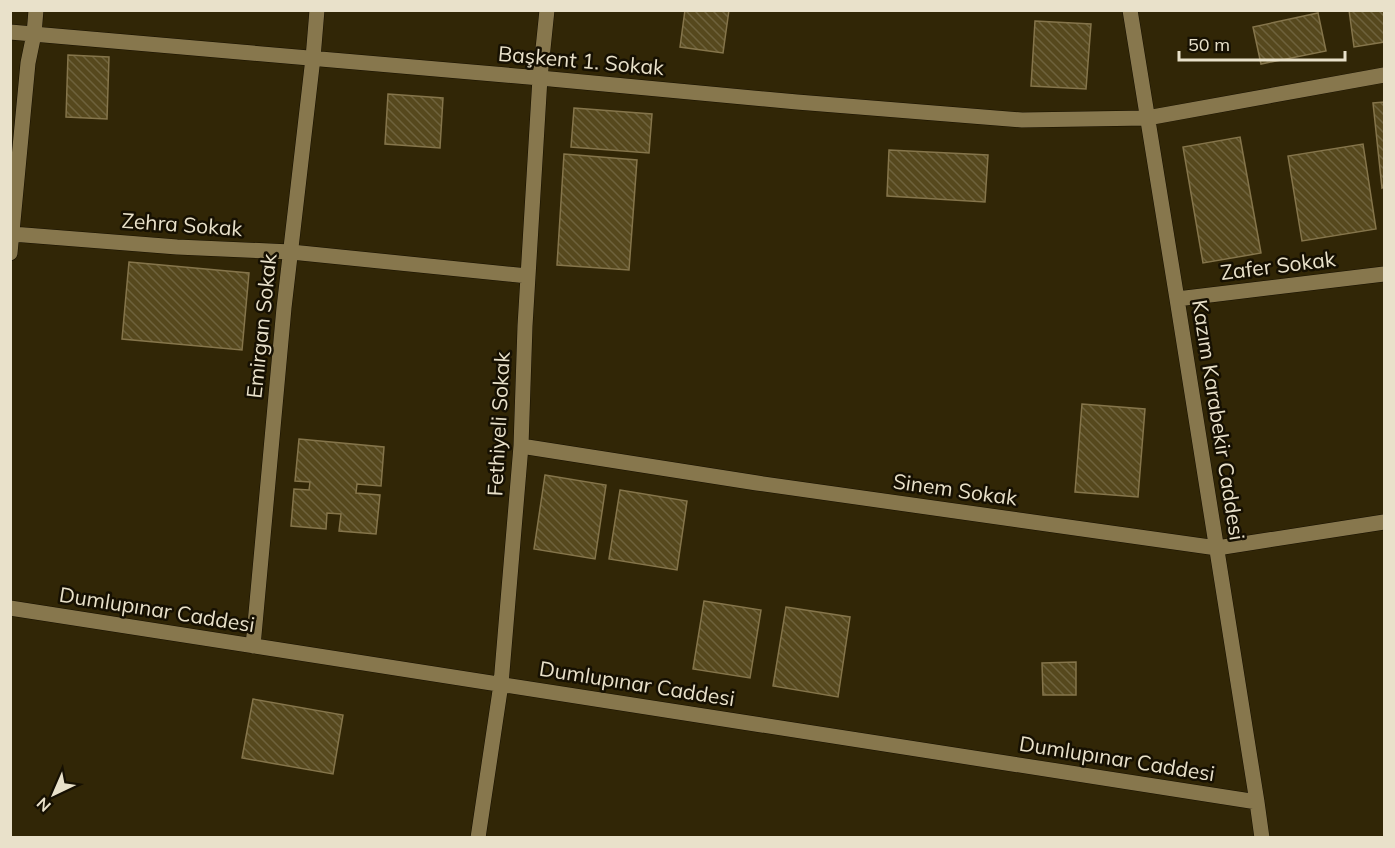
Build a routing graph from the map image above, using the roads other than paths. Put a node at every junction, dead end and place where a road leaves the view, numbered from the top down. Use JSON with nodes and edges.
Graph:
{"nodes":[{"id":1,"x":36,"y":10,"type":"edge"},
{"id":2,"x":316,"y":10,"type":"edge"},
{"id":3,"x":547,"y":10,"type":"edge"},
{"id":4,"x":1130,"y":10,"type":"edge"},
{"id":5,"x":10,"y":32,"type":"edge"},
{"id":6,"x":34,"y":34,"type":"junction"},
{"id":7,"x":313,"y":58,"type":"junction"},
{"id":8,"x":1384,"y":75,"type":"edge"},
{"id":9,"x":540,"y":78,"type":"junction"},
{"id":10,"x":1147,"y":118,"type":"junction"},
{"id":11,"x":12,"y":234,"type":"junction"},
{"id":12,"x":291,"y":252,"type":"junction"},
{"id":13,"x":10,"y":253,"type":"edge"},
{"id":14,"x":1384,"y":274,"type":"edge"},
{"id":15,"x":528,"y":276,"type":"junction"},
{"id":16,"x":1178,"y":299,"type":"junction"},
{"id":17,"x":520,"y":447,"type":"junction"},
{"id":18,"x":1384,"y":522,"type":"edge"},
{"id":19,"x":1218,"y":549,"type":"junction"},
{"id":20,"x":10,"y":608,"type":"edge"},
{"id":21,"x":253,"y":646,"type":"junction"},
{"id":22,"x":501,"y":684,"type":"junction"},
{"id":23,"x":1257,"y":802,"type":"junction"},
{"id":24,"x":478,"y":837,"type":"edge"},
{"id":25,"x":1262,"y":837,"type":"edge"}],
"edges":[{"from":1,"to":6,"type":"street"},
{"from":2,"to":7,"type":"street","name":"Emirgan Sokak"},
{"from":3,"to":9,"type":"street","name":"Fethiyeli Sokak"},
{"from":4,"to":10,"type":"street","name":"Kazım Karabekir Caddesi"},
{"from":5,"to":6,"type":"street","name":"Başkent 1. Sokak"},
{"from":6,"to":7,"type":"street","name":"Başkent 1. Sokak"},
{"from":6,"to":11,"type":"street"},
{"from":7,"to":9,"type":"street","name":"Başkent 1. Sokak"},
{"from":7,"to":12,"type":"street","name":"Emirgan Sokak"},
{"from":8,"to":10,"type":"street","name":"Başkent 1. Sokak"},
{"from":9,"to":10,"type":"street","name":"Başkent 1. Sokak"},
{"from":9,"to":15,"type":"street","name":"Fethiyeli Sokak"},
{"from":10,"to":16,"type":"street","name":"Kazım Karabekir Caddesi"},
{"from":11,"to":12,"type":"street","name":"Zehra Sokak"},
{"from":11,"to":13,"type":"street"},
{"from":12,"to":15,"type":"street","name":"Zehra Sokak"},
{"from":12,"to":21,"type":"street","name":"Emirgan Sokak"},
{"from":14,"to":16,"type":"street","name":"Zafer Sokak"},
{"from":15,"to":17,"type":"street","name":"Fethiyeli Sokak"},
{"from":16,"to":19,"type":"street","name":"Kazım Karabekir Caddesi"},
{"from":17,"to":19,"type":"street","name":"Sinem Sokak"},
{"from":17,"to":22,"type":"street","name":"Fethiyeli Sokak"},
{"from":18,"to":19,"type":"street","name":"Sinem Sokak"},
{"from":19,"to":23,"type":"street","name":"Kazım Karabekir Caddesi"},
{"from":20,"to":21,"type":"street","name":"Dumlupınar Caddesi"},
{"from":21,"to":22,"type":"street","name":"Dumlupınar Caddesi"},
{"from":22,"to":23,"type":"street","name":"Dumlupınar Caddesi"},
{"from":22,"to":24,"type":"street","name":"Fethiyeli Sokak"},
{"from":23,"to":25,"type":"street","name":"Kazım Karabekir Caddesi"}]}
